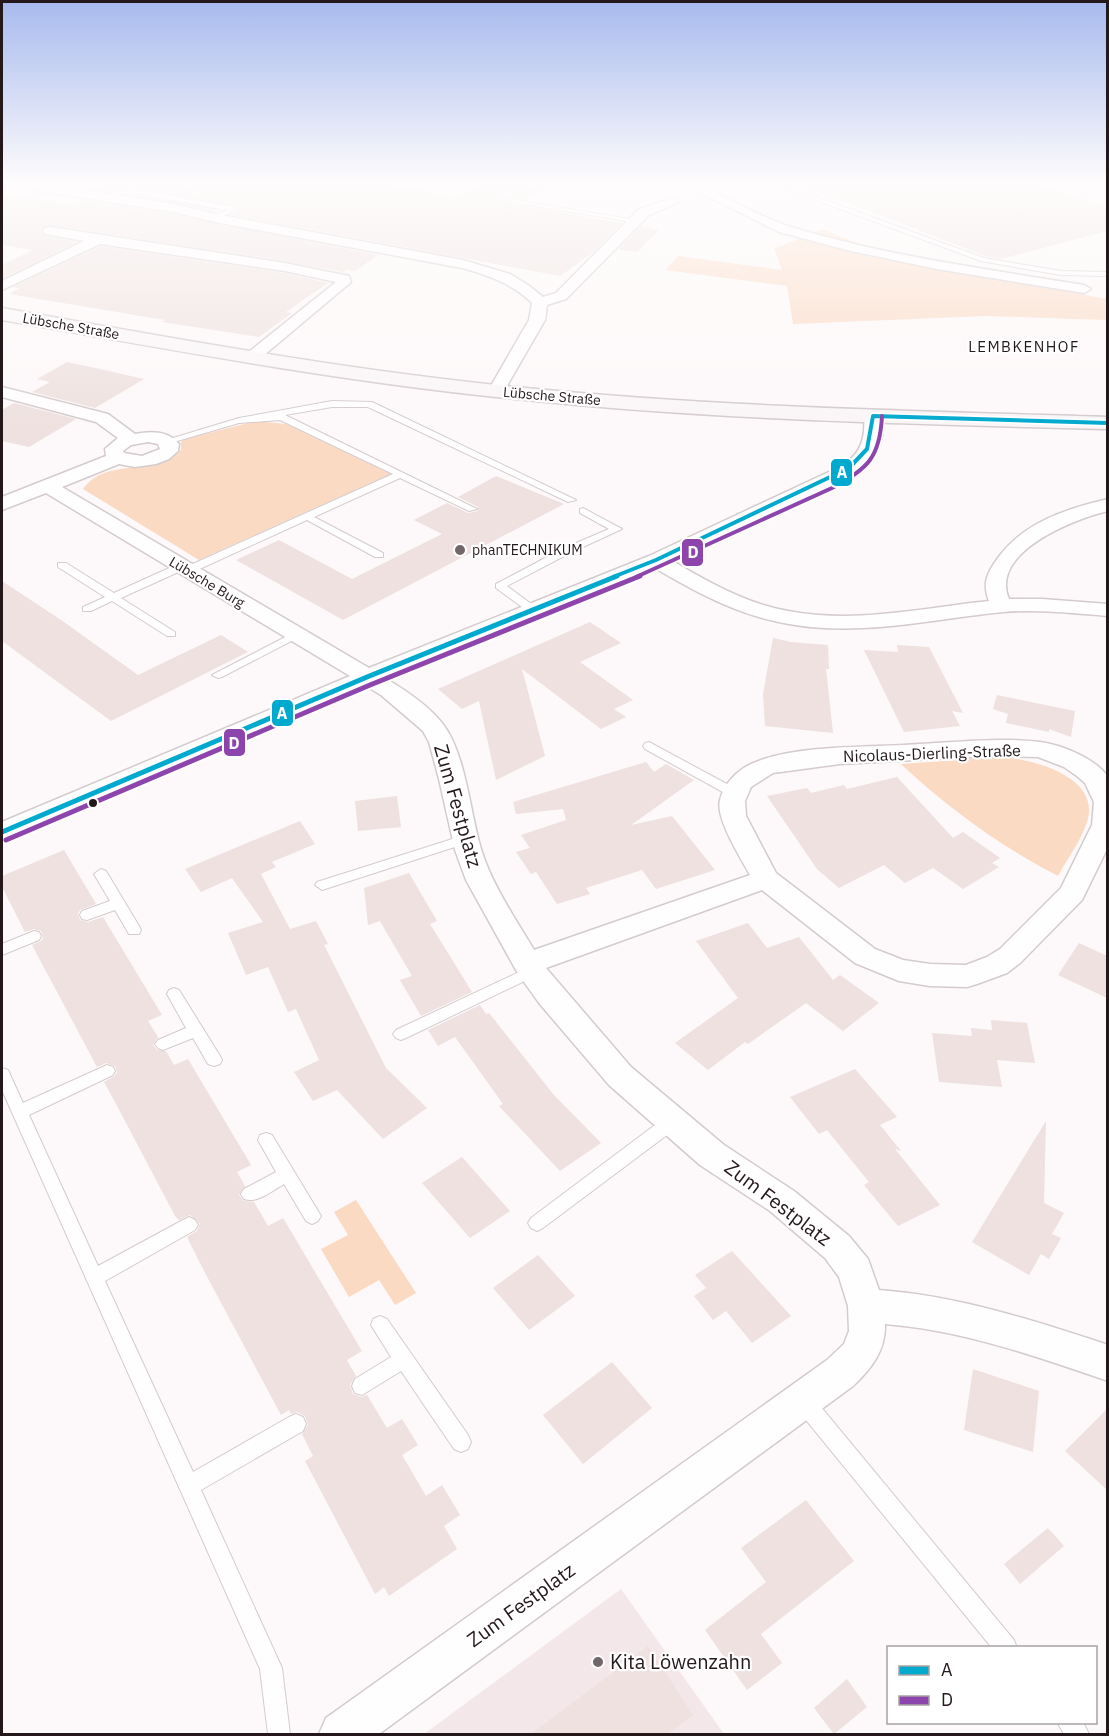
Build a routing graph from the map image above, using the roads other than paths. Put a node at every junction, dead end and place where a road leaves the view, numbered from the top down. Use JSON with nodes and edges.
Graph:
{"nodes":[{"id":1,"x":50,"y":263,"type":"edge"},
{"id":2,"x":257,"y":263,"type":"edge"},
{"id":3,"x":458,"y":263,"type":"edge"},
{"id":4,"x":592,"y":263,"type":"edge"},
{"id":5,"x":927,"y":263,"type":"edge"},
{"id":6,"x":996,"y":263,"type":"edge"},
{"id":7,"x":1107,"y":274,"type":"edge"},
{"id":8,"x":2,"y":286,"type":"edge"},
{"id":9,"x":1084,"y":289,"type":"dead end"},
{"id":10,"x":540,"y":302,"type":"junction"},
{"id":11,"x":2,"y":314,"type":"edge"},
{"id":12,"x":251,"y":357,"type":"junction"},
{"id":13,"x":496,"y":391,"type":"junction"},
{"id":14,"x":2,"y":392,"type":"edge"},
{"id":15,"x":873,"y":416,"type":"junction"},
{"id":16,"x":261,"y":417,"type":"junction"},
{"id":17,"x":1107,"y":423,"type":"edge"},
{"id":18,"x":130,"y":439,"type":"junction"},
{"id":19,"x":167,"y":441,"type":"junction"},
{"id":20,"x":118,"y":458,"type":"junction"},
{"id":21,"x":400,"y":474,"type":"junction"},
{"id":22,"x":47,"y":486,"type":"junction"},
{"id":23,"x":571,"y":500,"type":"dead end"},
{"id":24,"x":2,"y":504,"type":"edge"},
{"id":25,"x":1107,"y":506,"type":"edge"},
{"id":26,"x":472,"y":509,"type":"dead end"},
{"id":27,"x":583,"y":511,"type":"dead end"},
{"id":28,"x":306,"y":516,"type":"junction"},
{"id":29,"x":380,"y":555,"type":"dead end"},
{"id":30,"x":656,"y":560,"type":"junction"},
{"id":31,"x":62,"y":565,"type":"dead end"},
{"id":32,"x":185,"y":568,"type":"junction"},
{"id":33,"x":112,"y":597,"type":"junction"},
{"id":34,"x":1002,"y":606,"type":"junction"},
{"id":35,"x":87,"y":609,"type":"dead end"},
{"id":36,"x":1107,"y":610,"type":"edge"},
{"id":37,"x":534,"y":611,"type":"junction"},
{"id":38,"x":171,"y":634,"type":"dead end"},
{"id":39,"x":295,"y":635,"type":"junction"},
{"id":40,"x":218,"y":675,"type":"dead end"},
{"id":41,"x":367,"y":677,"type":"junction"},
{"id":42,"x":649,"y":746,"type":"dead end"},
{"id":43,"x":734,"y":793,"type":"junction"},
{"id":44,"x":2,"y":832,"type":"edge"},
{"id":45,"x":465,"y":839,"type":"junction"},
{"id":46,"x":101,"y":874,"type":"dead end"},
{"id":47,"x":766,"y":879,"type":"junction"},
{"id":48,"x":322,"y":885,"type":"dead end"},
{"id":49,"x":118,"y":903,"type":"junction"},
{"id":50,"x":87,"y":915,"type":"dead end"},
{"id":51,"x":134,"y":930,"type":"dead end"},
{"id":52,"x":34,"y":936,"type":"dead end"},
{"id":53,"x":2,"y":950,"type":"edge"},
{"id":54,"x":529,"y":968,"type":"junction"},
{"id":55,"x":174,"y":994,"type":"dead end"},
{"id":56,"x":196,"y":1030,"type":"junction"},
{"id":57,"x":401,"y":1034,"type":"dead end"},
{"id":58,"x":163,"y":1044,"type":"dead end"},
{"id":59,"x":214,"y":1060,"type":"dead end"},
{"id":60,"x":107,"y":1071,"type":"dead end"},
{"id":61,"x":2,"y":1074,"type":"edge"},
{"id":62,"x":19,"y":1112,"type":"junction"},
{"id":63,"x":673,"y":1121,"type":"junction"},
{"id":64,"x":266,"y":1140,"type":"dead end"},
{"id":65,"x":286,"y":1175,"type":"junction"},
{"id":66,"x":250,"y":1194,"type":"dead end"},
{"id":67,"x":312,"y":1216,"type":"dead end"},
{"id":68,"x":537,"y":1223,"type":"dead end"},
{"id":69,"x":189,"y":1225,"type":"dead end"},
{"id":70,"x":94,"y":1278,"type":"junction"},
{"id":71,"x":866,"y":1306,"type":"junction"},
{"id":72,"x":381,"y":1325,"type":"dead end"},
{"id":73,"x":404,"y":1359,"type":"junction"},
{"id":74,"x":1107,"y":1363,"type":"edge"},
{"id":75,"x":362,"y":1386,"type":"dead end"},
{"id":76,"x":803,"y":1401,"type":"junction"},
{"id":77,"x":296,"y":1424,"type":"dead end"},
{"id":78,"x":461,"y":1442,"type":"dead end"},
{"id":79,"x":188,"y":1486,"type":"junction"},
{"id":80,"x":1005,"y":1646,"type":"edge"},
{"id":81,"x":279,"y":1734,"type":"edge"},
{"id":82,"x":342,"y":1734,"type":"edge"}],
"edges":[{"from":1,"to":8,"type":"street"},
{"from":2,"to":12,"type":"street"},
{"from":3,"to":10,"type":"street"},
{"from":4,"to":10,"type":"street"},
{"from":5,"to":9,"type":"street"},
{"from":6,"to":7,"type":"lane"},
{"from":10,"to":13,"type":"street"},
{"from":11,"to":12,"type":"street","name":"Lübsche Straße"},
{"from":12,"to":13,"type":"street","name":"Lübsche Straße"},
{"from":13,"to":15,"type":"street","name":"Lübsche Straße"},
{"from":14,"to":18,"type":"street"},
{"from":15,"to":17,"type":"street","name":"Lübsche Straße"},
{"from":15,"to":30,"type":"street"},
{"from":16,"to":19,"type":"lane"},
{"from":16,"to":21,"type":"lane"},
{"from":16,"to":23,"type":"lane"},
{"from":18,"to":19,"type":"street"},
{"from":18,"to":20,"type":"street"},
{"from":19,"to":20,"type":"street"},
{"from":20,"to":22,"type":"street"},
{"from":21,"to":26,"type":"lane"},
{"from":21,"to":28,"type":"lane"},
{"from":22,"to":24,"type":"street"},
{"from":22,"to":32,"type":"street","name":"Lübsche Burg"},
{"from":25,"to":34,"type":"street"},
{"from":27,"to":37,"type":"lane"},
{"from":28,"to":29,"type":"lane"},
{"from":28,"to":32,"type":"lane"},
{"from":30,"to":34,"type":"street"},
{"from":30,"to":37,"type":"street"},
{"from":31,"to":33,"type":"lane"},
{"from":32,"to":33,"type":"lane"},
{"from":32,"to":39,"type":"street","name":"Lübsche Burg"},
{"from":33,"to":35,"type":"lane"},
{"from":33,"to":38,"type":"lane"},
{"from":34,"to":36,"type":"street"},
{"from":37,"to":41,"type":"street"},
{"from":39,"to":40,"type":"lane"},
{"from":39,"to":41,"type":"street","name":"Lübsche Burg"},
{"from":41,"to":44,"type":"street"},
{"from":41,"to":45,"type":"street","name":"Zum Festplatz"},
{"from":42,"to":43,"type":"lane"},
{"from":43,"to":47,"type":"street","name":"Nicolaus-Dierling-Straße"},
{"from":43,"to":47,"type":"street","name":"Nicolaus-Dierling-Straße"},
{"from":45,"to":48,"type":"lane"},
{"from":45,"to":54,"type":"street","name":"Zum Festplatz"},
{"from":46,"to":49,"type":"lane"},
{"from":47,"to":54,"type":"street"},
{"from":49,"to":50,"type":"lane"},
{"from":49,"to":51,"type":"lane"},
{"from":52,"to":53,"type":"lane"},
{"from":54,"to":57,"type":"lane"},
{"from":54,"to":63,"type":"street","name":"Zum Festplatz"},
{"from":55,"to":56,"type":"lane"},
{"from":56,"to":58,"type":"lane"},
{"from":56,"to":59,"type":"lane"},
{"from":60,"to":62,"type":"lane"},
{"from":61,"to":62,"type":"lane"},
{"from":62,"to":70,"type":"lane"},
{"from":63,"to":68,"type":"lane"},
{"from":63,"to":71,"type":"street","name":"Zum Festplatz"},
{"from":64,"to":65,"type":"lane"},
{"from":65,"to":66,"type":"lane"},
{"from":65,"to":67,"type":"lane"},
{"from":69,"to":70,"type":"lane"},
{"from":70,"to":79,"type":"lane"},
{"from":71,"to":74,"type":"street"},
{"from":71,"to":76,"type":"street","name":"Zum Festplatz"},
{"from":72,"to":73,"type":"lane"},
{"from":73,"to":75,"type":"lane"},
{"from":73,"to":78,"type":"lane"},
{"from":76,"to":80,"type":"lane"},
{"from":76,"to":82,"type":"street","name":"Zum Festplatz"},
{"from":77,"to":79,"type":"lane"},
{"from":79,"to":81,"type":"lane"}]}
